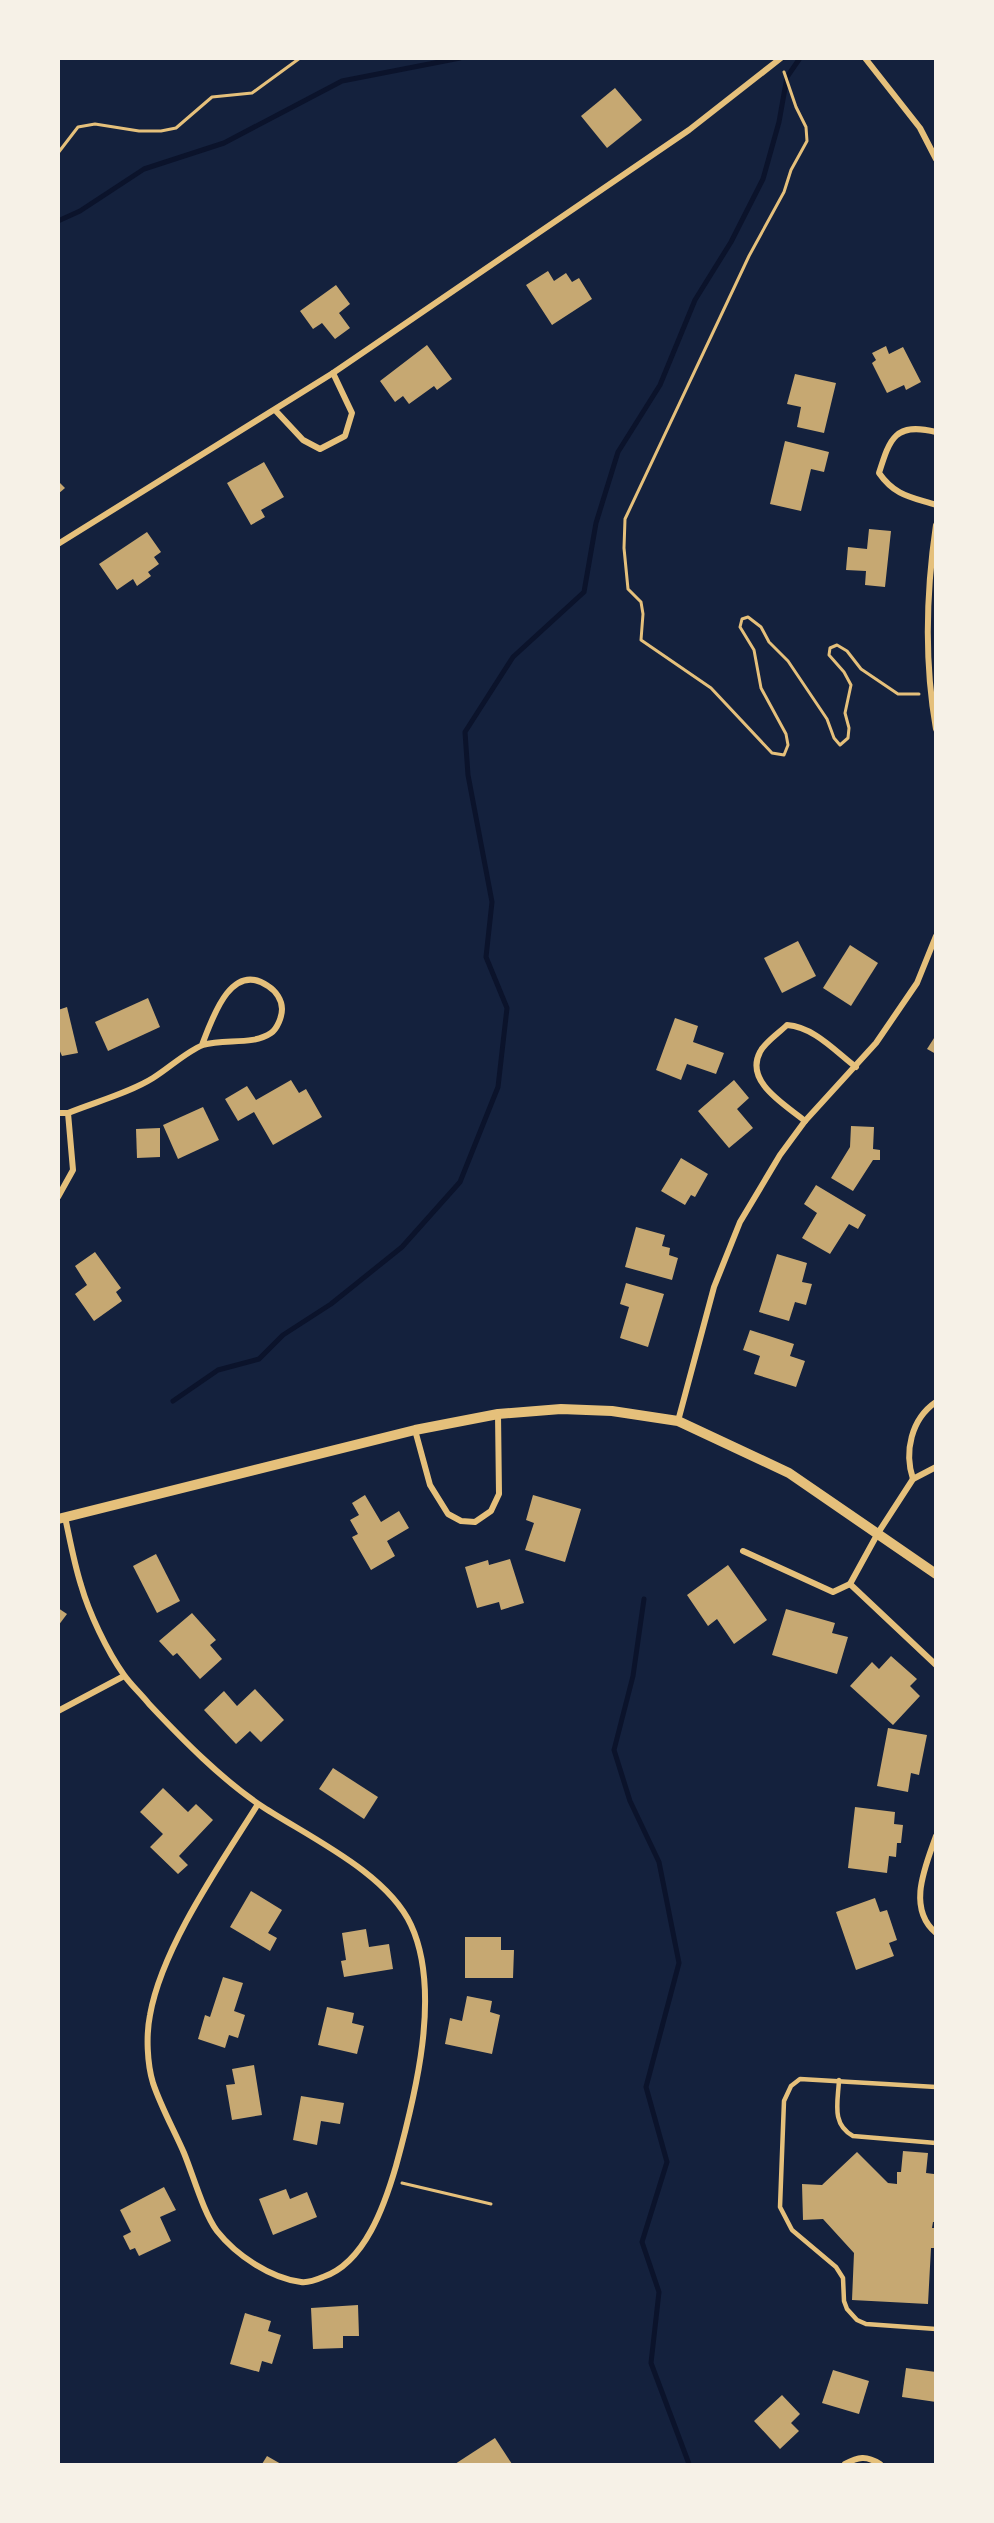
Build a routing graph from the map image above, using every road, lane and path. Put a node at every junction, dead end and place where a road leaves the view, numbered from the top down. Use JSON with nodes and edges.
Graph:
{"nodes":[{"id":1,"x":300,"y":58,"type":"edge"},
{"id":2,"x":781,"y":58,"type":"edge"},
{"id":3,"x":865,"y":58,"type":"edge"},
{"id":4,"x":782,"y":69,"type":"dead end"},
{"id":5,"x":58,"y":153,"type":"edge"},
{"id":6,"x":936,"y":159,"type":"edge"},
{"id":7,"x":333,"y":373,"type":"junction"},
{"id":8,"x":275,"y":410,"type":"junction"},
{"id":9,"x":936,"y":432,"type":"edge"},
{"id":10,"x":936,"y":505,"type":"edge"},
{"id":11,"x":936,"y":525,"type":"edge"},
{"id":12,"x":58,"y":544,"type":"edge"},
{"id":13,"x":924,"y":694,"type":"dead end"},
{"id":14,"x":936,"y":729,"type":"edge"},
{"id":15,"x":936,"y":936,"type":"edge"},
{"id":16,"x":202,"y":1045,"type":"junction"},
{"id":17,"x":856,"y":1067,"type":"junction"},
{"id":18,"x":58,"y":1113,"type":"edge"},
{"id":19,"x":68,"y":1113,"type":"junction"},
{"id":20,"x":805,"y":1121,"type":"junction"},
{"id":21,"x":58,"y":1197,"type":"edge"},
{"id":22,"x":936,"y":1402,"type":"edge"},
{"id":23,"x":498,"y":1414,"type":"junction"},
{"id":24,"x":678,"y":1421,"type":"junction"},
{"id":25,"x":415,"y":1430,"type":"junction"},
{"id":26,"x":936,"y":1467,"type":"edge"},
{"id":27,"x":913,"y":1479,"type":"junction"},
{"id":28,"x":62,"y":1518,"type":"edge"},
{"id":29,"x":878,"y":1533,"type":"junction"},
{"id":30,"x":743,"y":1551,"type":"dead end"},
{"id":31,"x":936,"y":1574,"type":"edge"},
{"id":32,"x":850,"y":1584,"type":"junction"},
{"id":33,"x":936,"y":1665,"type":"edge"},
{"id":34,"x":124,"y":1676,"type":"junction"},
{"id":35,"x":58,"y":1711,"type":"edge"},
{"id":36,"x":258,"y":1804,"type":"junction"},
{"id":37,"x":936,"y":1836,"type":"edge"},
{"id":38,"x":936,"y":1933,"type":"edge"},
{"id":39,"x":839,"y":2080,"type":"junction"},
{"id":40,"x":936,"y":2087,"type":"edge"},
{"id":41,"x":936,"y":2143,"type":"edge"},
{"id":42,"x":392,"y":2180,"type":"junction"},
{"id":43,"x":491,"y":2204,"type":"dead end"},
{"id":44,"x":936,"y":2329,"type":"edge"},
{"id":45,"x":845,"y":2464,"type":"edge"},
{"id":46,"x":880,"y":2464,"type":"edge"}],
"edges":[{"from":1,"to":5,"type":"path"},
{"from":2,"to":7,"type":"street"},
{"from":3,"to":6,"type":"street"},
{"from":4,"to":13,"type":"path"},
{"from":7,"to":8,"type":"street"},
{"from":7,"to":8,"type":"street"},
{"from":8,"to":12,"type":"street"},
{"from":9,"to":10,"type":"street"},
{"from":11,"to":14,"type":"street"},
{"from":15,"to":17,"type":"street"},
{"from":16,"to":16,"type":"street"},
{"from":16,"to":19,"type":"street"},
{"from":17,"to":20,"type":"street"},
{"from":17,"to":20,"type":"street"},
{"from":18,"to":19,"type":"street"},
{"from":19,"to":21,"type":"street"},
{"from":20,"to":24,"type":"street"},
{"from":22,"to":27,"type":"street"},
{"from":23,"to":24,"type":"street"},
{"from":23,"to":25,"type":"street"},
{"from":23,"to":25,"type":"street"},
{"from":24,"to":29,"type":"street"},
{"from":25,"to":28,"type":"street"},
{"from":26,"to":27,"type":"street"},
{"from":27,"to":29,"type":"street"},
{"from":28,"to":34,"type":"street"},
{"from":29,"to":31,"type":"street"},
{"from":29,"to":32,"type":"street"},
{"from":30,"to":32,"type":"street"},
{"from":32,"to":33,"type":"street"},
{"from":34,"to":35,"type":"street"},
{"from":34,"to":36,"type":"street"},
{"from":36,"to":42,"type":"street"},
{"from":36,"to":42,"type":"street"},
{"from":37,"to":38,"type":"street"},
{"from":39,"to":40,"type":"lane"},
{"from":39,"to":41,"type":"lane"},
{"from":39,"to":44,"type":"lane"},
{"from":42,"to":43,"type":"path"},
{"from":45,"to":46,"type":"street"}]}
